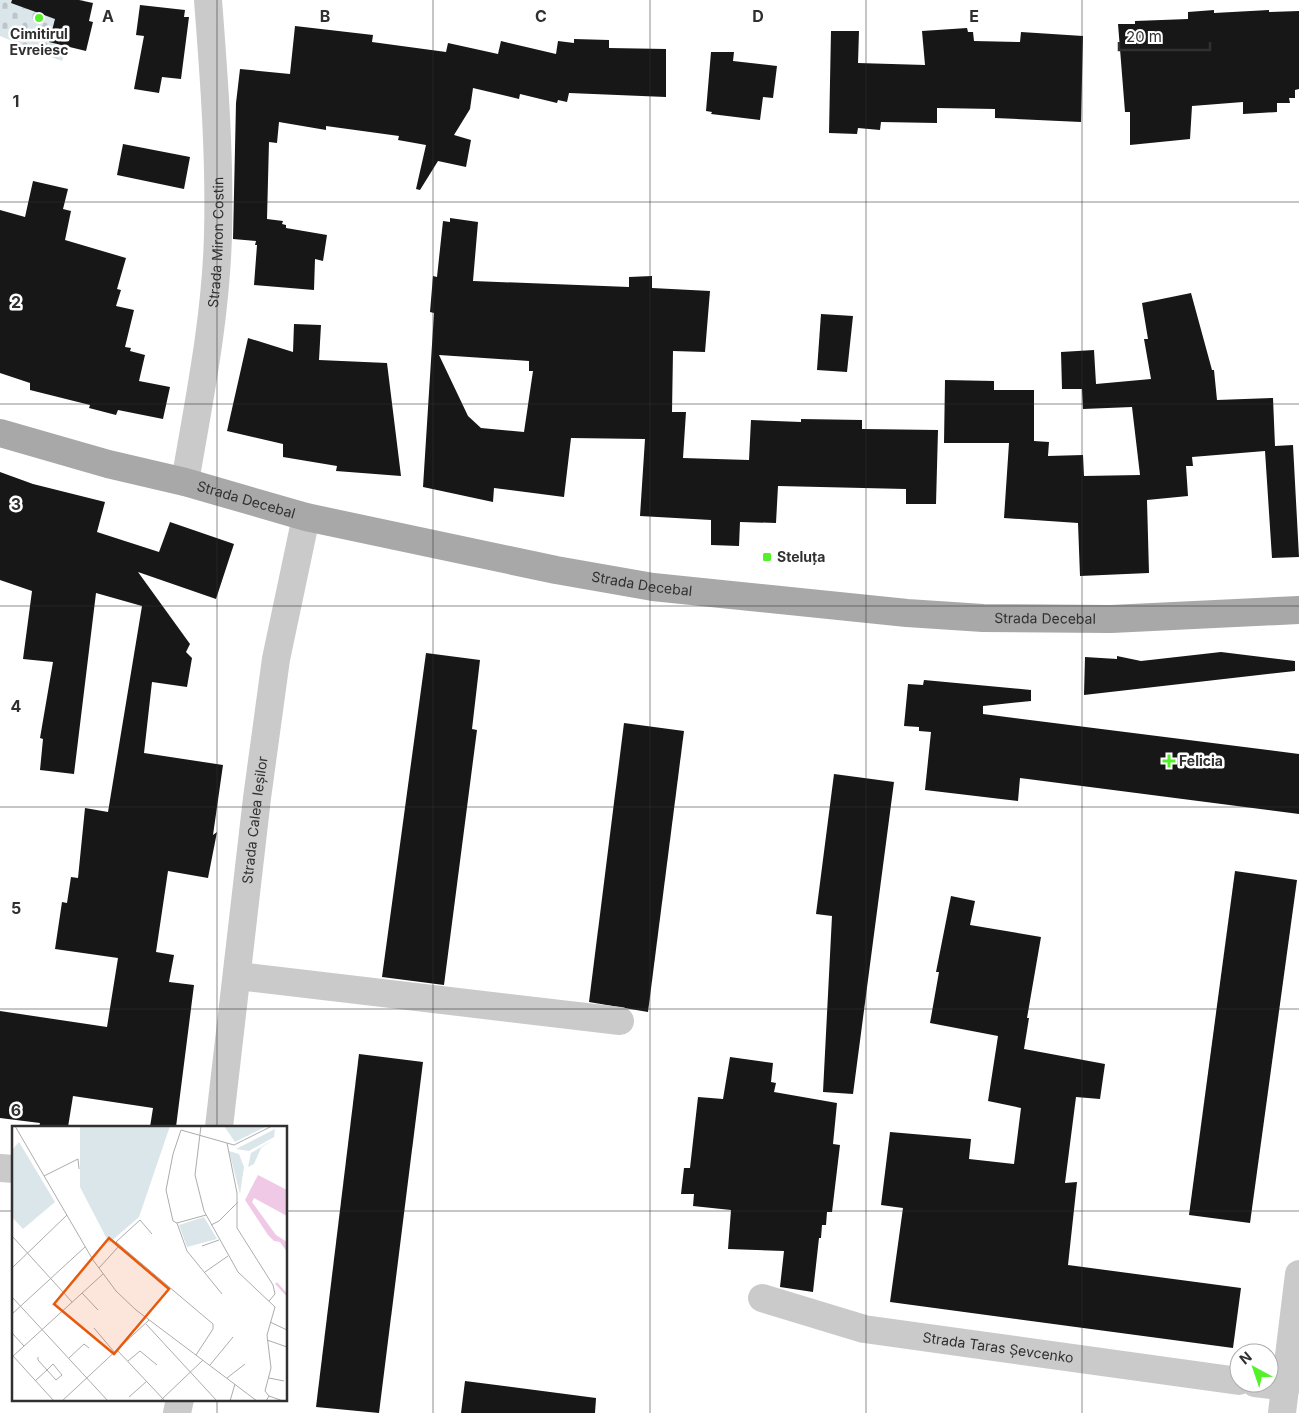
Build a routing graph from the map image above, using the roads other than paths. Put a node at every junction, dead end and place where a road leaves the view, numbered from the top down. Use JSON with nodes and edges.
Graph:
{"nodes":[{"id":1,"x":208,"y":0,"type":"edge"},
{"id":2,"x":0,"y":433,"type":"edge"},
{"id":3,"x":185,"y":482,"type":"junction"},
{"id":4,"x":306,"y":517,"type":"junction"},
{"id":5,"x":1299,"y":610,"type":"edge"},
{"id":6,"x":238,"y":976,"type":"junction"},
{"id":7,"x":620,"y":1021,"type":"dead end"},
{"id":8,"x":219,"y":1126,"type":"edge"},
{"id":9,"x":1299,"y":1274,"type":"edge"},
{"id":10,"x":762,"y":1298,"type":"dead end"},
{"id":11,"x":1296,"y":1326,"type":"edge"},
{"id":12,"x":1229,"y":1380,"type":"edge"},
{"id":13,"x":1272,"y":1393,"type":"edge"},
{"id":14,"x":180,"y":1400,"type":"edge"},
{"id":15,"x":1284,"y":1400,"type":"edge"},
{"id":16,"x":178,"y":1413,"type":"edge"}],
"edges":[{"from":1,"to":3,"type":"street","name":"Strada Miron Costin"},
{"from":2,"to":3,"type":"main road","name":"Strada Decebal"},
{"from":3,"to":4,"type":"main road","name":"Strada Decebal"},
{"from":4,"to":5,"type":"main road","name":"Strada Decebal"},
{"from":4,"to":6,"type":"street","name":"Strada Calea Ieșilor"},
{"from":6,"to":7,"type":"street"},
{"from":6,"to":8,"type":"street","name":"Strada Calea Ieșilor"},
{"from":9,"to":11,"type":"street"},
{"from":10,"to":12,"type":"street","name":"Strada Taras Șevcenko"},
{"from":11,"to":15,"type":"street"},
{"from":13,"to":15,"type":"street"},
{"from":14,"to":16,"type":"street"}]}
